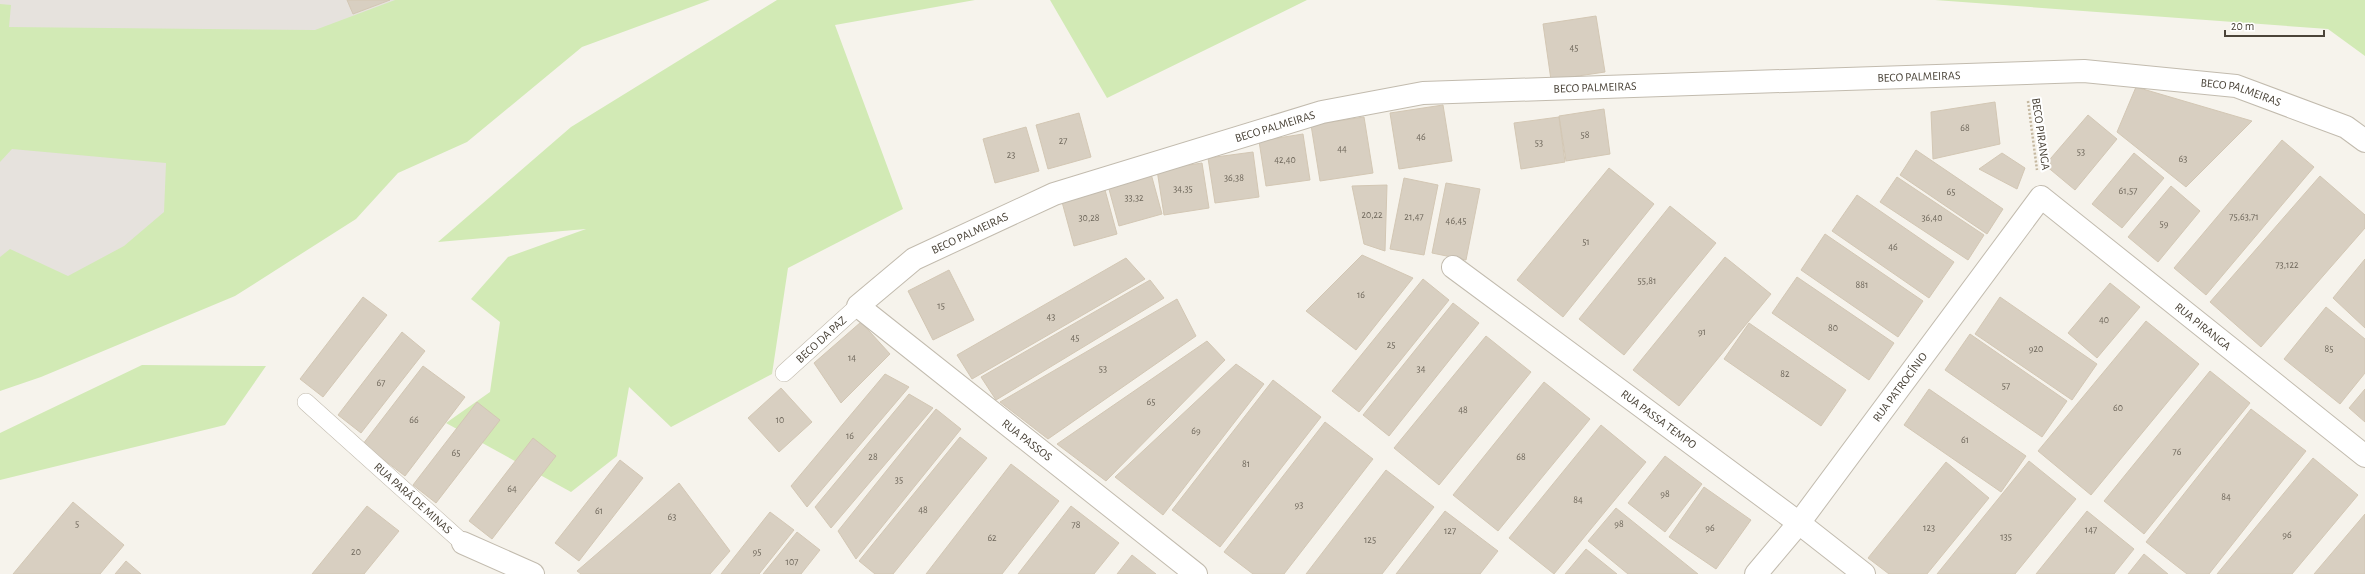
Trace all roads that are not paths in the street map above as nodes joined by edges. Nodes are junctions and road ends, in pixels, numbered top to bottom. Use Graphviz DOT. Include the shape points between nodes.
graph roads {
  1 [pos="2365,141"];
  2 [pos="2041,197"];
  3 [pos="1452,267"];
  4 [pos="858,306"];
  5 [pos="784,373"];
  6 [pos="306,402"];
  7 [pos="2365,456"];
  8 [pos="1799,523"];
  9 [pos="463,543"];
  10 [pos="533,574"];
  11 [pos="1196,574"];
  12 [pos="1756,574"];
  13 [pos="1864,574"];
  1 -- 4 [label="street, BECO PALMEIRAS" via="2346,127 2236,86 2084,71 1423,93 1322,112 1054,194 914,258"];
  2 -- 7 [label="street, RUA PIRANGA"];
  2 -- 8 [label="street, RUA PATROCÍNIO"];
  3 -- 8 [label="street, RUA PASSA TEMPO"];
  4 -- 5 [label="lane, BECO DA PAZ"];
  4 -- 11 [label="street, RUA PASSOS"];
  6 -- 9 [label="lane, RUA PARÁ DE MINAS"];
  8 -- 12 [label="street, RUA PATROCÍNIO"];
  8 -- 13 [label="street, RUA PASSA TEMPO"];
  9 -- 10 [label="street, RUA PARÁ DE MINAS"];
}
